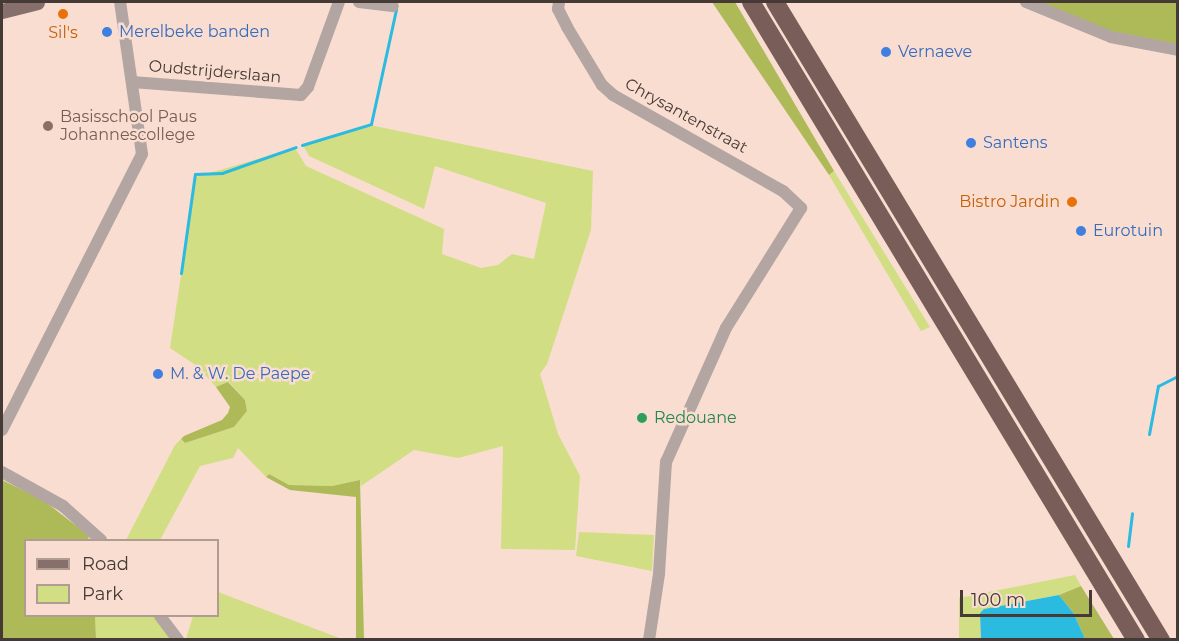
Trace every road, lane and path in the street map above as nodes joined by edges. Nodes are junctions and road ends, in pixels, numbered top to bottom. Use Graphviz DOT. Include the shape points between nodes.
graph roads {
  1 [pos="38,2"];
  2 [pos="120,2"];
  3 [pos="339,2"];
  4 [pos="359,2"];
  5 [pos="560,2"];
  6 [pos="751,2"];
  7 [pos="775,2"];
  8 [pos="1026,2"];
  9 [pos="393,6"];
  10 [pos="2,11"];
  11 [pos="1178,50"];
  12 [pos="132,82"];
  13 [pos="2,430"];
  14 [pos="2,472"];
  15 [pos="100,539"];
  16 [pos="162,617"];
  17 [pos="178,639"];
  18 [pos="649,639"];
  19 [pos="1136,639"];
  20 [pos="1161,639"];
  1 -- 10 [label="main road"];
  2 -- 12 [label="street"];
  3 -- 12 [label="street, Oudstrijderslaan" via="302,95"];
  4 -- 9 [label="street"];
  5 -- 18 [label="street, Chrysantenstraat" via="558,9 572,35 602,85 613,95 773,185 794,198 801,208 726,328 666,462 659,574"];
  6 -- 19 [label="highway"];
  7 -- 20 [label="highway"];
  8 -- 11 [label="street" via="1111,37"];
  12 -- 13 [label="street" via="142,154 139,167"];
  14 -- 15 [label="street" via="63,506"];
  16 -- 17 [label="street"];
}
